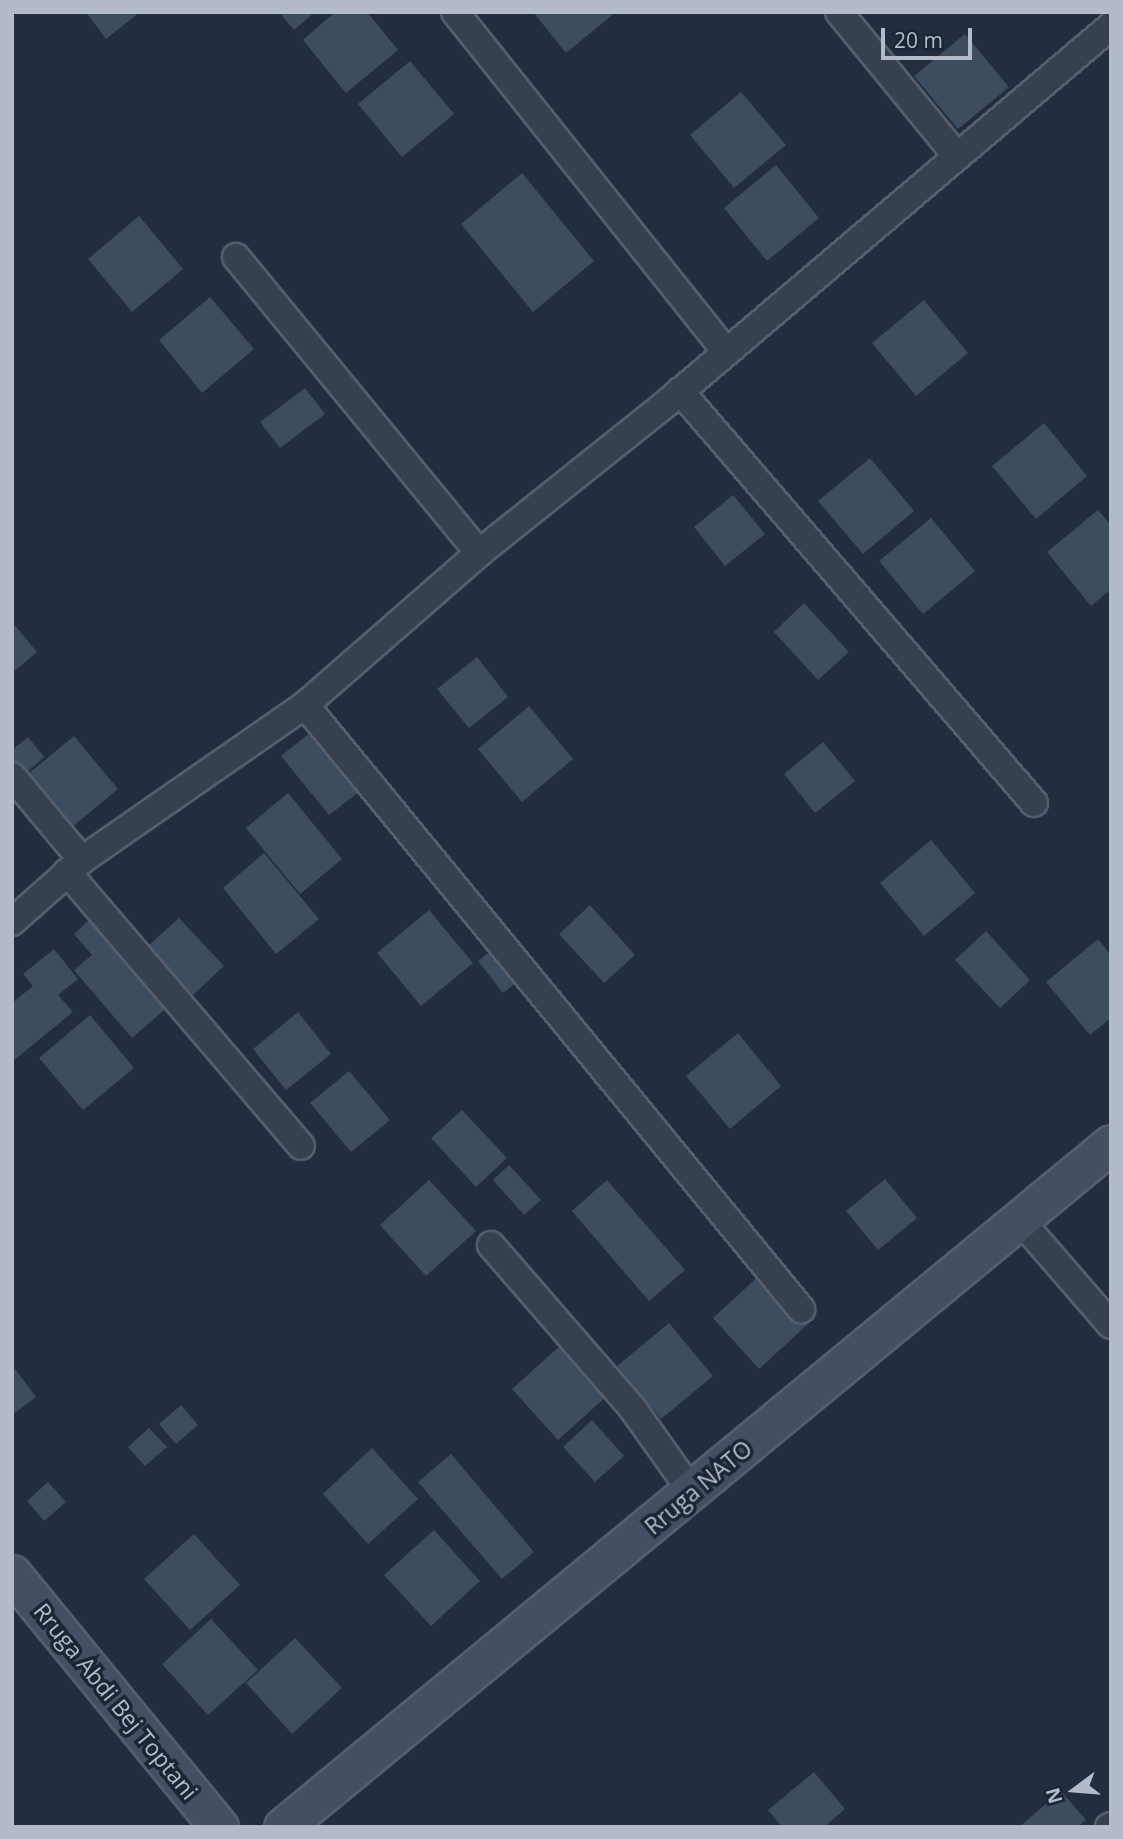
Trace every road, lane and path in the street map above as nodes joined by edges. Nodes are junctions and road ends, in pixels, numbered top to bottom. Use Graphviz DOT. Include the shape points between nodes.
graph roads {
  1 [pos="455,12"];
  2 [pos="839,12"];
  3 [pos="1111,26"];
  4 [pos="957,156"];
  5 [pos="236,257"];
  6 [pos="726,351"];
  7 [pos="680,391"];
  8 [pos="480,553"];
  9 [pos="305,705"];
  10 [pos="12,776"];
  11 [pos="1034,803"];
  12 [pos="75,866"];
  13 [pos="12,922"];
  14 [pos="1111,1144"];
  15 [pos="301,1146"];
  16 [pos="1020,1220"];
  17 [pos="491,1245"];
  18 [pos="801,1308"];
  19 [pos="1111,1325"];
  20 [pos="692,1492"];
  21 [pos="12,1574"];
  22 [pos="219,1827"];
  23 [pos="283,1827"];
  1 -- 6 [label="street"];
  2 -- 4 [label="street"];
  3 -- 4 [label="street"];
  4 -- 6 [label="street"];
  5 -- 8 [label="street"];
  6 -- 7 [label="street"];
  7 -- 8 [label="street"];
  7 -- 11 [label="street"];
  8 -- 9 [label="street"];
  9 -- 12 [label="street"];
  9 -- 18 [label="street"];
  10 -- 12 [label="street"];
  12 -- 13 [label="street"];
  12 -- 15 [label="street"];
  14 -- 16 [label="main road, Rruga NATO"];
  16 -- 19 [label="street"];
  16 -- 20 [label="main road, Rruga NATO"];
  17 -- 20 [label="street" via="633,1409"];
  20 -- 23 [label="main road, Rruga NATO"];
  21 -- 22 [label="main road, Rruga Abdi Bej Toptani"];
}
